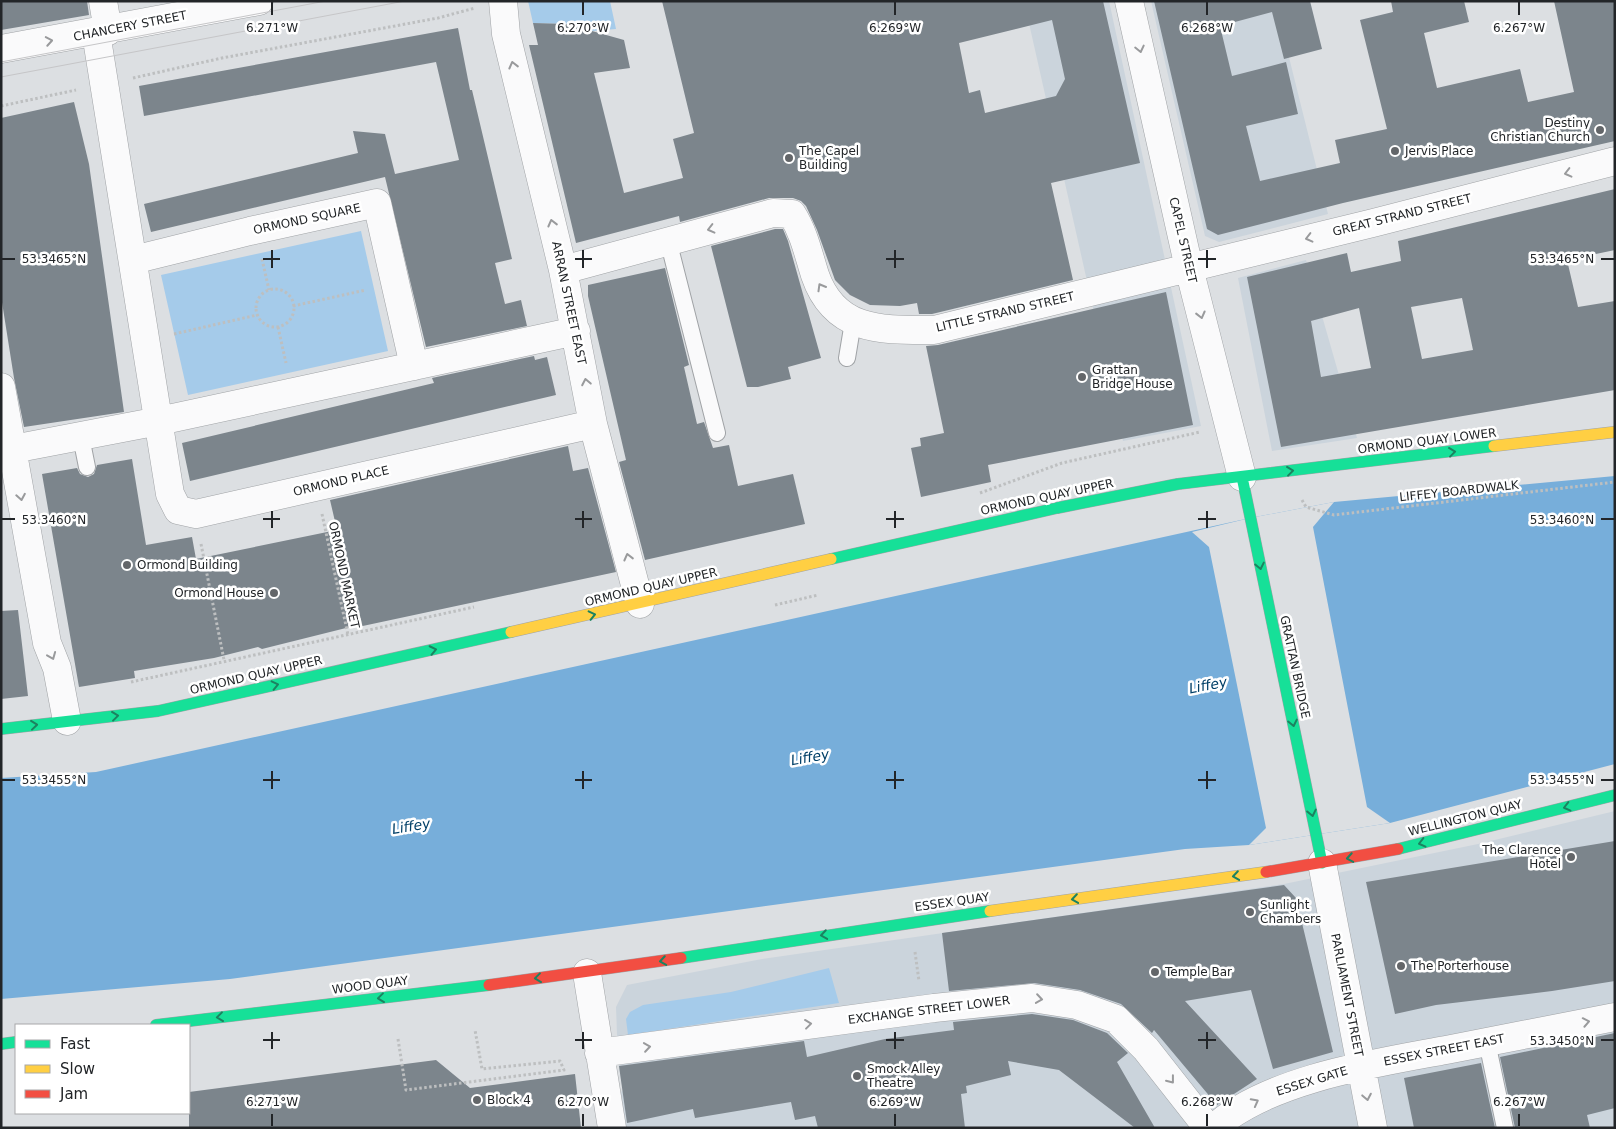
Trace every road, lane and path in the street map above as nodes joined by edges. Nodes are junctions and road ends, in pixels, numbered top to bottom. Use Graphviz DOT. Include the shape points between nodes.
graph roads {
  1 [pos="103,1"];
  2 [pos="259,1"];
  3 [pos="1129,1"];
  4 [pos="491,4"];
  5 [pos="102,32"];
  6 [pos="1,49"];
  7 [pos="105,84"];
  8 [pos="1,106"];
  9 [pos="1615,161"];
  10 [pos="668,240"];
  11 [pos="133,260"];
  12 [pos="1189,268"];
  13 [pos="563,270"];
  14 [pos="396,283"];
  15 [pos="294,306"];
  16 [pos="257,315"];
  17 [pos="853,322"];
  18 [pos="278,327"];
  19 [pos="576,331"];
  20 [pos="147,340"];
  21 [pos="847,358"];
  22 [pos="414,366"];
  23 [pos="1,387"];
  24 [pos="292,392"];
  25 [pos="159,421"];
  26 [pos="593,424"];
  27 [pos="1206,431"];
  28 [pos="1615,432"];
  29 [pos="717,433"];
  30 [pos="81,437"];
  31 [pos="7,449"];
  32 [pos="88,467"];
  33 [pos="1242,477"];
  34 [pos="1615,482"];
  35 [pos="316,487"];
  36 [pos="971,496"];
  37 [pos="1306,507"];
  38 [pos="196,514"];
  39 [pos="640,604"];
  40 [pos="476,606"];
  41 [pos="348,634"];
  42 [pos="224,660"];
  43 [pos="355,666"];
  44 [pos="130,682"];
  45 [pos="230,695"];
  46 [pos="67,722"];
  47 [pos="1,729"];
  48 [pos="1615,795"];
  49 [pos="1322,863"];
  50 [pos="911,922"];
  51 [pos="587,972"];
  52 [pos="923,1010"];
  53 [pos="1615,1016"];
  54 [pos="164,1024"];
  55 [pos="475,1030"];
  56 [pos="398,1039"];
  57 [pos="15,1042"];
  58 [pos="1486,1042"];
  59 [pos="1,1044"];
  60 [pos="599,1053"];
  61 [pos="1361,1066"];
  62 [pos="612,1128"];
  63 [pos="1208,1128"];
  64 [pos="1214,1128"];
  65 [pos="1373,1128"];
  66 [pos="1505,1128"];
  1 -- 5 [label="street"];
  2 -- 5 [label="street, CHANCERY STREET"];
  3 -- 12 [label="street, CAPEL STREET, one-way"];
  4 -- 7 [label="path" via="438,18 222,58"];
  13 -- 4 [label="street, ARRAN STREET EAST, one-way" via="506,34"];
  6 -- 5 [label="street, CHANCERY STREET, one-way"];
  5 -- 7 [label="street"];
  7 -- 8 [label="path"];
  7 -- 11 [label="street"];
  9 -- 12 [label="street, GREAT STRAND STREET, one-way"];
  10 -- 13 [label="street, LITTLE STRAND STREET"];
  17 -- 10 [label="street, LITTLE STRAND STREET, one-way" via="832,305 816,277 802,230 792,214 773,212"];
  10 -- 29 [label="lane"];
  11 -- 14 [label="street, ORMOND SQUARE" via="377,203"];
  11 -- 20 [label="street"];
  12 -- 17 [label="street, LITTLE STRAND STREET" via="934,330 882,330"];
  12 -- 33 [label="street, CAPEL STREET, one-way"];
  13 -- 19 [label="street, ARRAN STREET EAST"];
  14 -- 15 [label="path"];
  14 -- 22 [label="street, ORMOND SQUARE"];
  15 -- 16 [label="path" via="285,292 270,290 264,292 256,303"];
  15 -- 18 [label="path" via="288,322"];
  16 -- 18 [label="path" via="267,326"];
  16 -- 20 [label="path"];
  17 -- 21 [label="lane"];
  18 -- 24 [label="path"];
  19 -- 22 [label="street"];
  26 -- 19 [label="street, ARRAN STREET EAST, one-way"];
  20 -- 25 [label="street"];
  22 -- 24 [label="street"];
  23 -- 31 [label="street"];
  24 -- 25 [label="street"];
  25 -- 30 [label="street"];
  25 -- 38 [label="street" via="170,494 178,510"];
  26 -- 35 [label="street, ORMOND PLACE"];
  39 -- 26 [label="street, ARRAN STREET EAST, one-way"];
  27 -- 36 [label="path" via="1062,463"];
  33 -- 28 [label="main road, ORMOND QUAY LOWER, one-way"];
  30 -- 31 [label="street"];
  30 -- 32 [label="lane"];
  31 -- 46 [label="street, one-way" via="47,643 57,668"];
  33 -- 39 [label="main road, ORMOND QUAY UPPER" via="1178,484 1057,508"];
  33 -- 49 [label="main road, GRATTAN BRIDGE, one-way"];
  34 -- 37 [label="path, LIFFEY BOARDWALK" via="1334,515"];
  35 -- 38 [label="street, ORMOND PLACE"];
  35 -- 41 [label="path, ORMOND MARKET"];
  38 -- 42 [label="path"];
  43 -- 39 [label="main road, ORMOND QUAY UPPER, one-way"];
  40 -- 41 [label="path"];
  41 -- 42 [label="path"];
  41 -- 43 [label="path, ORMOND MARKET"];
  42 -- 44 [label="path"];
  42 -- 45 [label="path"];
  45 -- 43 [label="main road, ORMOND QUAY UPPER, one-way"];
  46 -- 45 [label="main road, ORMOND QUAY UPPER, one-way" via="158,710"];
  47 -- 46 [label="main road, ORMOND QUAY UPPER, one-way"];
  48 -- 49 [label="main road, WELLINGTON QUAY, one-way" via="1384,852"];
  49 -- 50 [label="main road, ESSEX QUAY, one-way"];
  49 -- 61 [label="street, PARLIAMENT STREET"];
  50 -- 51 [label="main road, ESSEX QUAY, one-way"];
  50 -- 52 [label="path"];
  51 -- 54 [label="main road, WOOD QUAY, one-way"];
  51 -- 60 [label="street"];
  60 -- 52 [label="street, EXCHANGE STREET LOWER, one-way"];
  52 -- 63 [label="street, EXCHANGE STREET LOWER, one-way" via="1032,998 1077,1005 1116,1019 1146,1049"];
  58 -- 53 [label="street, ESSEX STREET EAST, one-way"];
  55 -- 56 [label="path" via="482,1069 560,1061 564,1070 406,1090"];
  57 -- 59 [label="main road"];
  58 -- 61 [label="street, ESSEX STREET EAST"];
  58 -- 66 [label="lane"];
  60 -- 62 [label="street"];
  64 -- 61 [label="street, ESSEX GATE, one-way" via="1278,1090"];
  61 -- 65 [label="street, PARLIAMENT STREET, one-way"];
}
